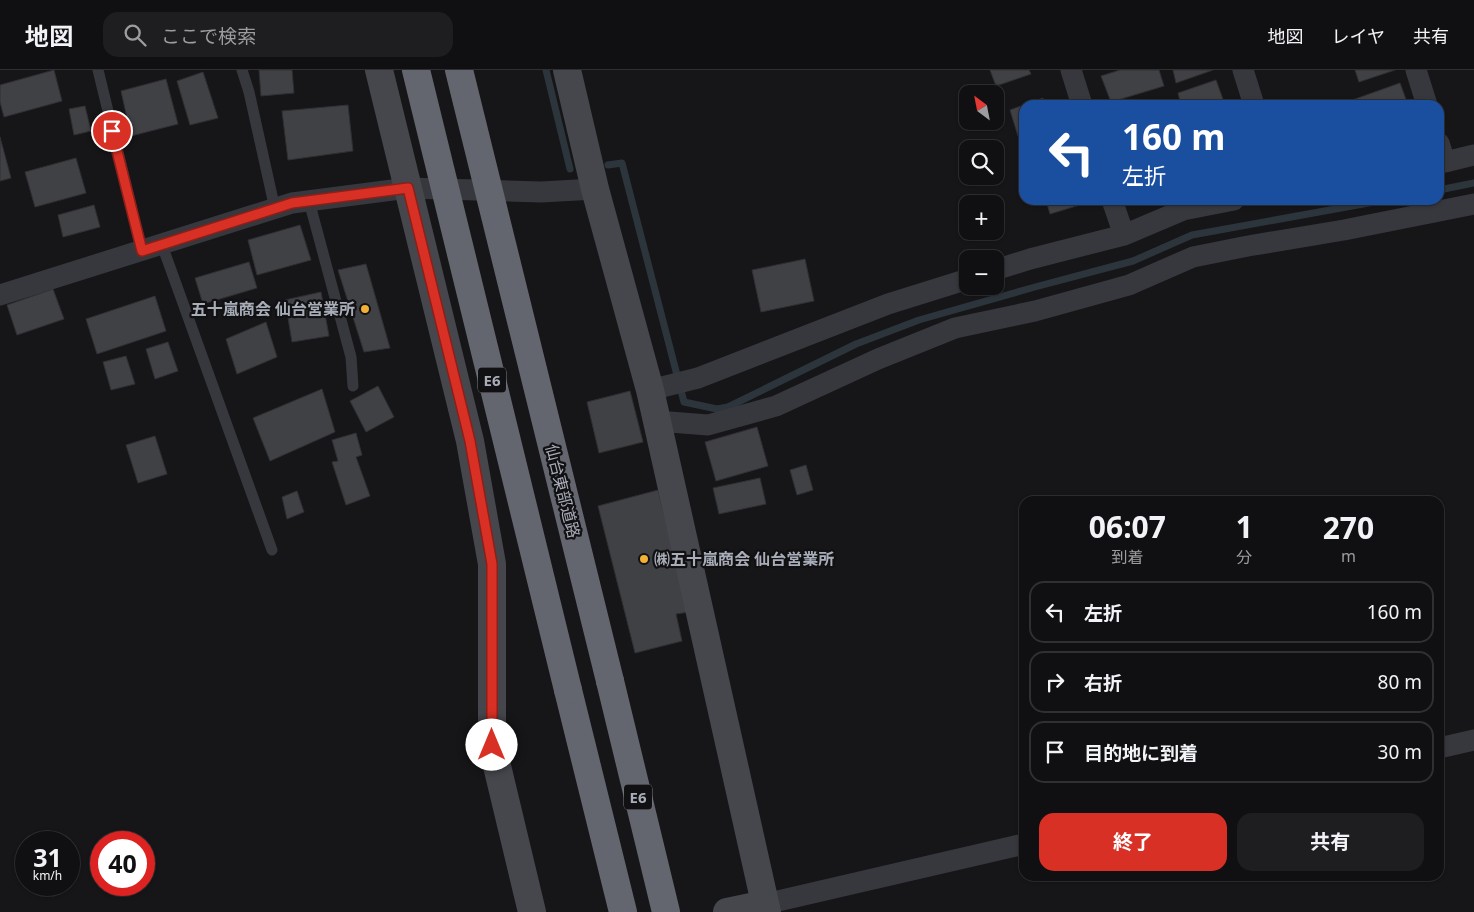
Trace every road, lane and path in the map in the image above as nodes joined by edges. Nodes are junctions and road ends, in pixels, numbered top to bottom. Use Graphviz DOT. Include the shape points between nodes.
graph roads {
  1 [pos="98,70"];
  2 [pos="242,70"];
  3 [pos="379,70"];
  4 [pos="416,70"];
  5 [pos="459,70"];
  6 [pos="567,70"];
  7 [pos="1071,70"];
  8 [pos="1244,70"];
  9 [pos="1416,70"];
  10 [pos="1080,100"];
  11 [pos="1253,100"];
  12 [pos="1425,100"];
  13 [pos="1444,156"];
  14 [pos="1474,156"];
  15 [pos="408,188"];
  16 [pos="595,189"];
  17 [pos="309,201"];
  18 [pos="1474,204"];
  19 [pos="1114,205"];
  20 [pos="1208,205"];
  21 [pos="275,208"];
  22 [pos="1124,235"];
  23 [pos="162,245"];
  24 [pos="142,251"];
  25 [pos="1004,267"];
  26 [pos="959,282"];
  27 [pos="0,295"];
  28 [pos="354,386"];
  29 [pos="654,388"];
  30 [pos="657,421"];
  31 [pos="272,550"];
  32 [pos="1474,740"];
  33 [pos="1444,747"];
  34 [pos="1019,845"];
  35 [pos="766,908"];
  36 [pos="532,912"];
  37 [pos="623,912"];
  38 [pos="666,912"];
  39 [pos="727,912"];
  1 -- 24 [label="lane"];
  2 -- 21 [label="lane"];
  3 -- 15 [label="street"];
  4 -- 37 [label="highway, E6, bridge"];
  5 -- 38 [label="highway, 仙台東部道路 / E6, bridge"];
  6 -- 16 [label="street"];
  7 -- 10 [label="street"];
  8 -- 11 [label="street"];
  9 -- 12 [label="street"];
  13 -- 14 [label="street"];
  15 -- 16 [label="street" via="541,192"];
  15 -- 17 [label="street"];
  15 -- 36 [label="street" via="470,441 492,564 492,745"];
  16 -- 29 [label="street"];
  17 -- 21 [label="street"];
  17 -- 28 [label="lane" via="350,357"];
  18 -- 30 [label="street" via="1193,257 1129,285 1035,311 955,328 776,406 708,425"];
  19 -- 22 [label="street"];
  20 -- 22 [label="street" via="1183,210"];
  21 -- 23 [label="street"];
  22 -- 25 [label="street"];
  23 -- 24 [label="street"];
  23 -- 31 [label="lane"];
  24 -- 27 [label="street"];
  26 -- 29 [label="street" via="888,304 698,378"];
  29 -- 30 [label="street"];
  30 -- 35 [label="street"];
  32 -- 33 [label="street"];
  34 -- 35 [label="street"];
  35 -- 39 [label="street"];
}
